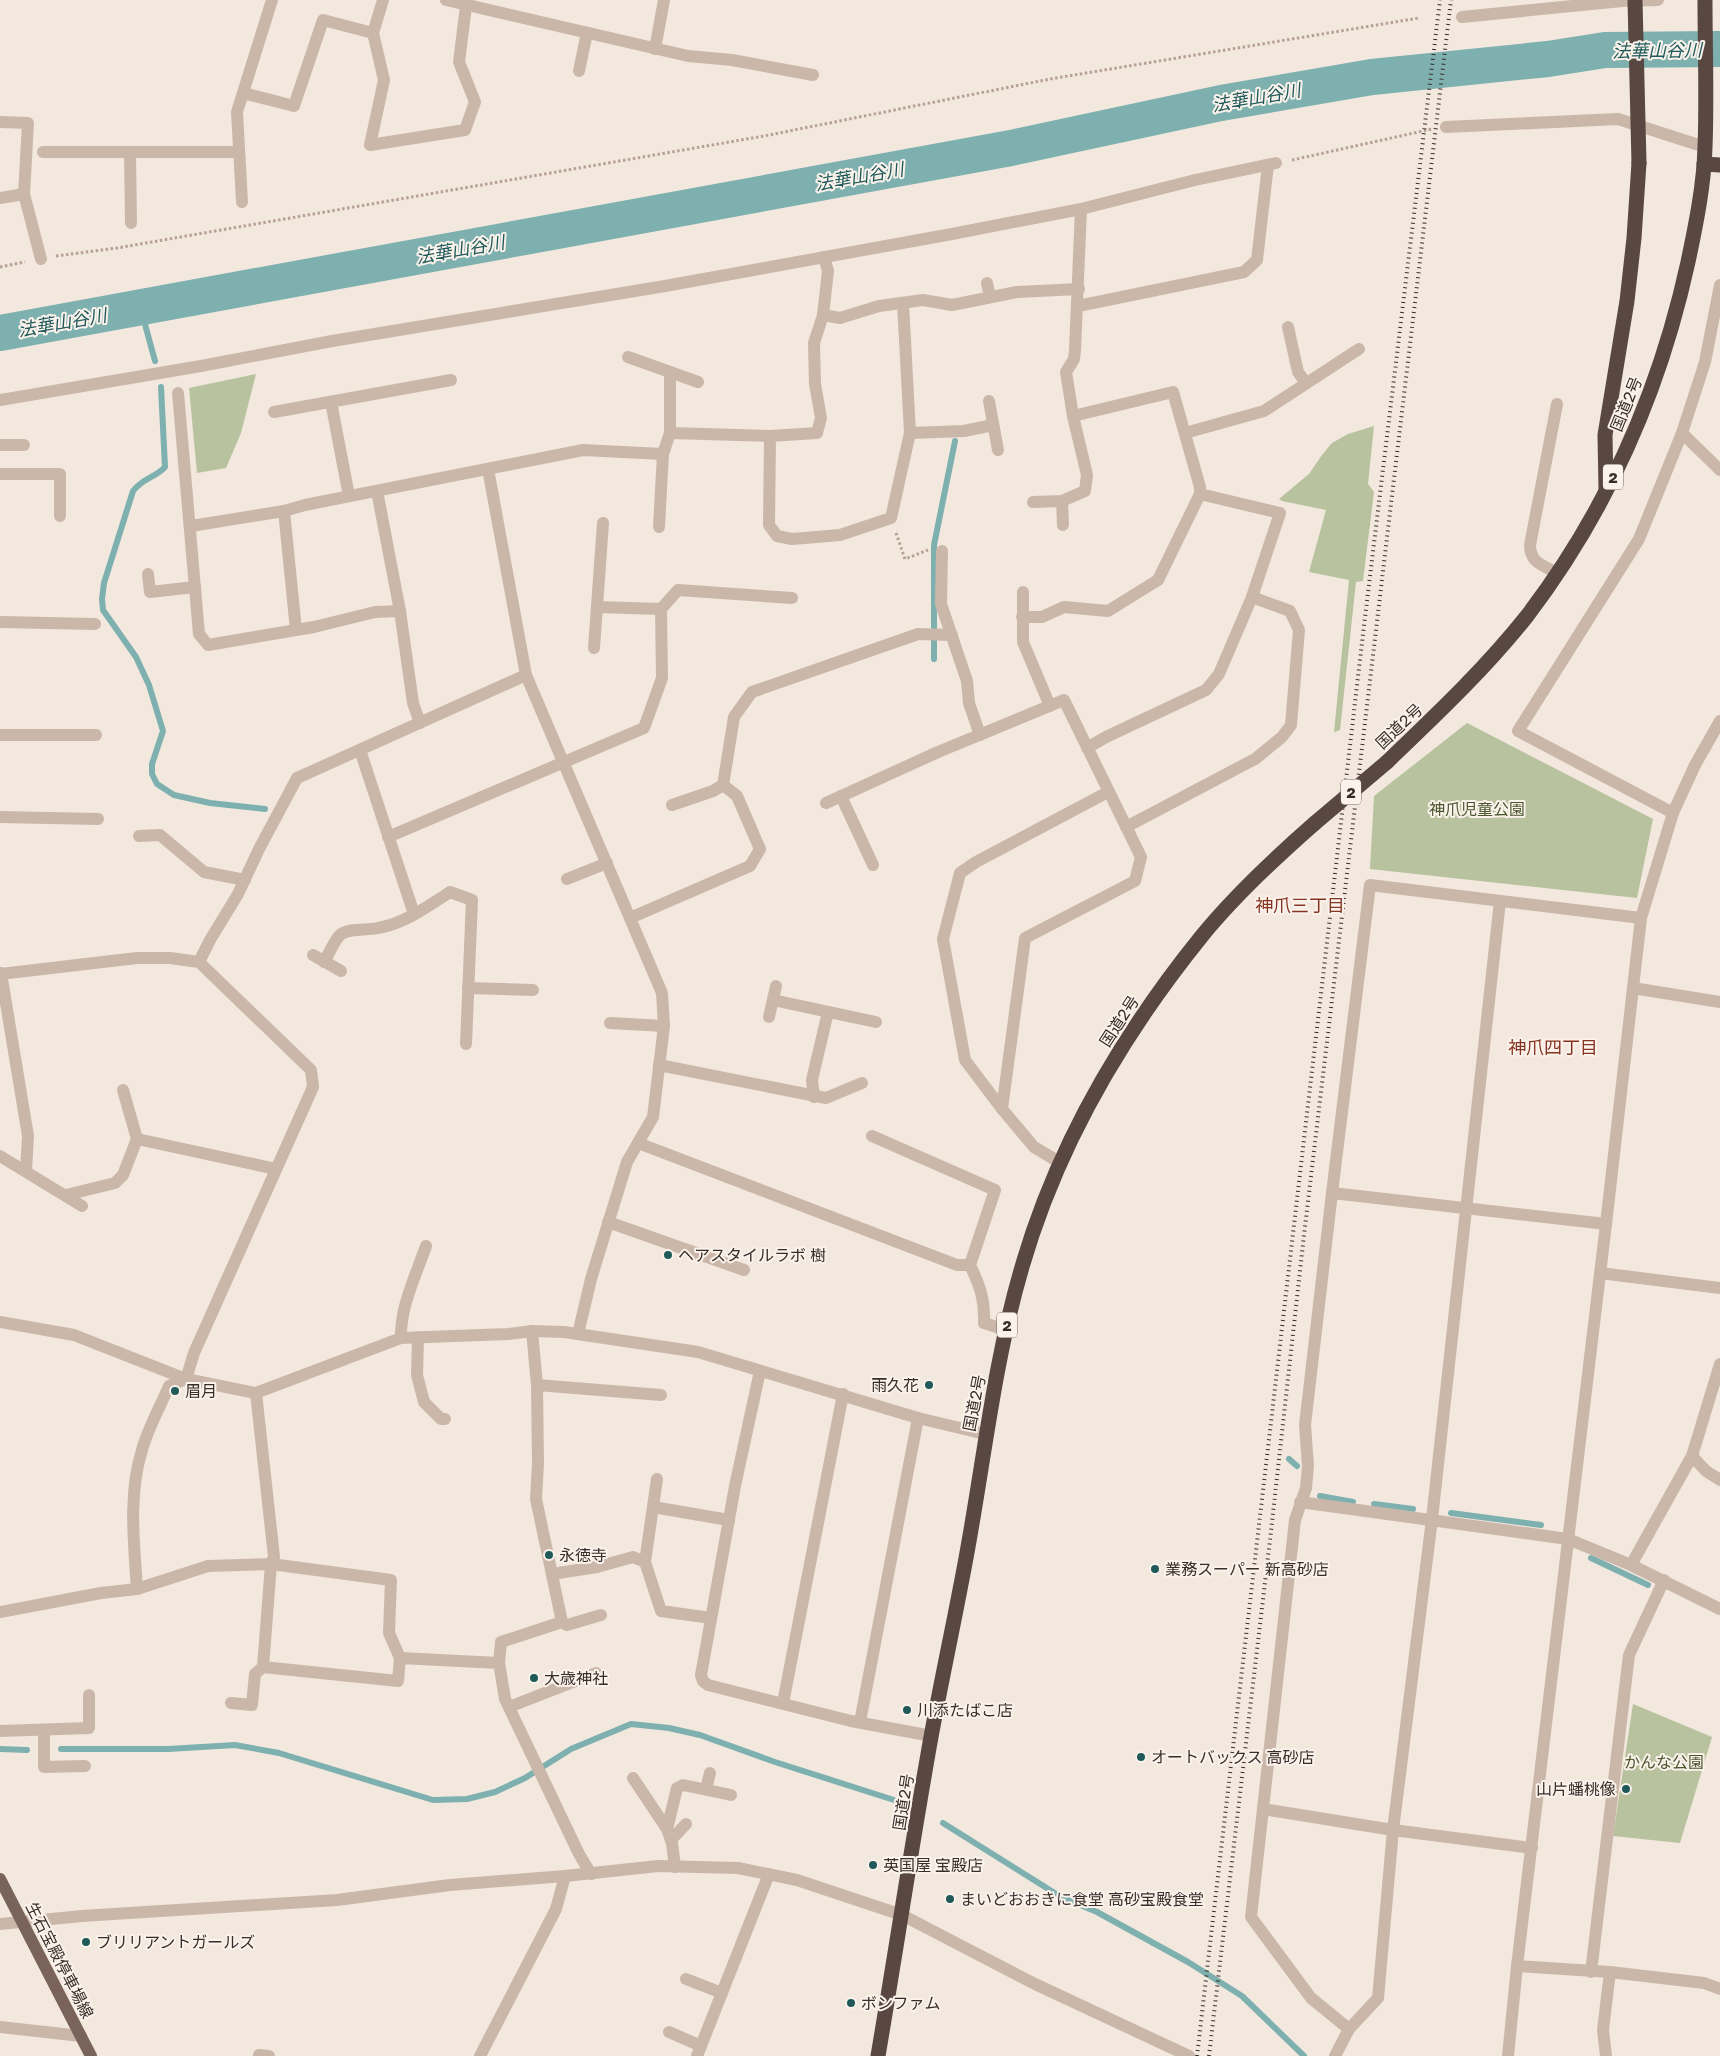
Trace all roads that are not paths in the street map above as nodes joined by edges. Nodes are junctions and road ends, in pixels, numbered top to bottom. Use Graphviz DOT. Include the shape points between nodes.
graph roads {
  1 [pos="272,0"];
  2 [pos="384,0"];
  3 [pos="446,0"];
  4 [pos="664,0"];
  5 [pos="1635,0"];
  6 [pos="1658,0"];
  7 [pos="1705,0"];
  8 [pos="466,6"];
  9 [pos="1462,17"];
  10 [pos="373,33"];
  11 [pos="587,34"];
  12 [pos="655,49"];
  13 [pos="579,70"];
  14 [pos="813,75"];
  15 [pos="243,93"];
  16 [pos="0,122"];
  17 [pos="1446,127"];
  18 [pos="1705,147"];
  19 [pos="43,152"];
  20 [pos="130,152"];
  21 [pos="238,152"];
  22 [pos="1704,164"];
  23 [pos="1720,165"];
  24 [pos="24,194"];
  25 [pos="0,198"];
  26 [pos="242,202"];
  27 [pos="1081,208"];
  28 [pos="132,223"];
  29 [pos="824,256"];
  30 [pos="40,258"];
  31 [pos="987,283"];
  32 [pos="1720,284"];
  33 [pos="1078,290"];
  34 [pos="990,297"];
  35 [pos="904,303"];
  36 [pos="1078,306"];
  37 [pos="823,315"];
  38 [pos="1288,327"];
  39 [pos="1359,349"];
  40 [pos="628,357"];
  41 [pos="670,372"];
  42 [pos="451,380"];
  43 [pos="698,382"];
  44 [pos="1306,383"];
  45 [pos="178,393"];
  46 [pos="0,400"];
  47 [pos="989,401"];
  48 [pos="332,402"];
  49 [pos="1557,404"];
  50 [pos="274,412"];
  51 [pos="1073,416"];
  52 [pos="994,425"];
  53 [pos="910,432"];
  54 [pos="670,433"];
  55 [pos="1185,433"];
  56 [pos="1682,433"];
  57 [pos="770,436"];
  58 [pos="0,445"];
  59 [pos="24,445"];
  60 [pos="998,450"];
  61 [pos="663,454"];
  62 [pos="488,469"];
  63 [pos="1720,470"];
  64 [pos="0,474"];
  65 [pos="376,491"];
  66 [pos="1606,492"];
  67 [pos="1200,494"];
  68 [pos="349,496"];
  69 [pos="1062,501"];
  70 [pos="1033,502"];
  71 [pos="284,511"];
  72 [pos="60,516"];
  73 [pos="603,524"];
  74 [pos="1063,525"];
  75 [pos="190,526"];
  76 [pos="659,527"];
  77 [pos="942,552"];
  78 [pos="1557,573"];
  79 [pos="148,574"];
  80 [pos="195,587"];
  81 [pos="1023,592"];
  82 [pos="1252,597"];
  83 [pos="792,598"];
  84 [pos="597,607"];
  85 [pos="661,609"];
  86 [pos="400,611"];
  87 [pos="1022,617"];
  88 [pos="0,622"];
  89 [pos="95,624"];
  90 [pos="296,630"];
  91 [pos="952,635"];
  92 [pos="594,648"];
  93 [pos="526,675"];
  94 [pos="1050,706"];
  95 [pos="1720,722"];
  96 [pos="420,723"];
  97 [pos="0,735"];
  98 [pos="96,735"];
  99 [pos="980,735"];
  100 [pos="1087,748"];
  101 [pos="360,750"];
  102 [pos="563,762"];
  103 [pos="723,785"];
  104 [pos="1108,792"];
  105 [pos="841,796"];
  106 [pos="826,803"];
  107 [pos="672,805"];
  108 [pos="1673,813"];
  109 [pos="0,818"];
  110 [pos="98,819"];
  111 [pos="1126,827"];
  112 [pos="139,836"];
  113 [pos="388,836"];
  114 [pos="607,864"];
  115 [pos="873,865"];
  116 [pos="567,879"];
  117 [pos="245,880"];
  118 [pos="1500,901"];
  119 [pos="414,914"];
  120 [pos="630,918"];
  121 [pos="1641,918"];
  122 [pos="312,955"];
  123 [pos="199,962"];
  124 [pos="324,962"];
  125 [pos="341,971"];
  126 [pos="0,974"];
  127 [pos="776,986"];
  128 [pos="468,988"];
  129 [pos="1632,988"];
  130 [pos="534,990"];
  131 [pos="773,1000"];
  132 [pos="1720,1002"];
  133 [pos="828,1012"];
  134 [pos="769,1017"];
  135 [pos="876,1022"];
  136 [pos="610,1023"];
  137 [pos="664,1026"];
  138 [pos="466,1044"];
  139 [pos="659,1065"];
  140 [pos="862,1083"];
  141 [pos="124,1090"];
  142 [pos="814,1097"];
  143 [pos="1002,1109"];
  144 [pos="872,1136"];
  145 [pos="136,1139"];
  146 [pos="638,1143"];
  147 [pos="0,1156"];
  148 [pos="1059,1162"];
  149 [pos="276,1169"];
  150 [pos="26,1171"];
  151 [pos="1332,1193"];
  152 [pos="66,1195"];
  153 [pos="82,1206"];
  154 [pos="1467,1209"];
  155 [pos="608,1222"];
  156 [pos="1606,1224"];
  157 [pos="426,1246"];
  158 [pos="970,1265"];
  159 [pos="744,1270"];
  160 [pos="1600,1273"];
  161 [pos="1720,1288"];
  162 [pos="0,1322"];
  163 [pos="1006,1330"];
  164 [pos="532,1331"];
  165 [pos="401,1332"];
  166 [pos="578,1334"];
  167 [pos="418,1337"];
  168 [pos="1720,1364"];
  169 [pos="760,1371"];
  170 [pos="186,1378"];
  171 [pos="537,1385"];
  172 [pos="256,1393"];
  173 [pos="843,1394"];
  174 [pos="1716,1394"];
  175 [pos="662,1395"];
  176 [pos="918,1418"];
  177 [pos="445,1419"];
  178 [pos="985,1434"];
  179 [pos="1692,1456"];
  180 [pos="657,1479"];
  181 [pos="1720,1480"];
  182 [pos="1300,1502"];
  183 [pos="653,1507"];
  184 [pos="1432,1519"];
  185 [pos="729,1520"];
  186 [pos="1568,1540"];
  187 [pos="645,1562"];
  188 [pos="271,1564"];
  189 [pos="1632,1565"];
  190 [pos="552,1574"];
  191 [pos="1664,1580"];
  192 [pos="137,1589"];
  193 [pos="1720,1609"];
  194 [pos="0,1611"];
  195 [pos="601,1614"];
  196 [pos="711,1618"];
  197 [pos="562,1622"];
  198 [pos="400,1658"];
  199 [pos="499,1663"];
  200 [pos="264,1667"];
  201 [pos="596,1673"];
  202 [pos="89,1695"];
  203 [pos="231,1703"];
  204 [pos="784,1703"];
  205 [pos="509,1706"];
  206 [pos="860,1722"];
  207 [pos="44,1730"];
  208 [pos="0,1731"];
  209 [pos="932,1736"];
  210 [pos="85,1766"];
  211 [pos="710,1773"];
  212 [pos="633,1778"];
  213 [pos="706,1790"];
  214 [pos="731,1795"];
  215 [pos="1263,1809"];
  216 [pos="686,1824"];
  217 [pos="1393,1830"];
  218 [pos="669,1834"];
  219 [pos="1532,1848"];
  220 [pos="675,1867"];
  221 [pos="591,1874"];
  222 [pos="769,1874"];
  223 [pos="565,1876"];
  224 [pos="0,1879"];
  225 [pos="902,1915"];
  226 [pos="22,1921"];
  227 [pos="0,1924"];
  228 [pos="1517,1966"];
  229 [pos="1591,1972"];
  230 [pos="1610,1972"];
  231 [pos="686,1979"];
  232 [pos="1720,1989"];
  233 [pos="722,1993"];
  234 [pos="0,2027"];
  235 [pos="1349,2029"];
  236 [pos="669,2032"];
  237 [pos="82,2036"];
  238 [pos="699,2051"];
  239 [pos="92,2056"];
  240 [pos="480,2056"];
  241 [pos="878,2056"];
  242 [pos="1189,2056"];
  243 [pos="1335,2056"];
  244 [pos="1508,2056"];
  245 [pos="1606,2056"];
  1 -- 15 [label="street"];
  2 -- 10 [label="street"];
  3 -- 8 [label="street"];
  4 -- 12 [label="street"];
  5 -- 66 [label="highway, bridge" via="1639,162 1634,238 1605,435"];
  6 -- 9 [label="street"];
  7 -- 18 [label="highway, 国道2号 / 2"];
  8 -- 10 [label="street" via="459,62 476,102 465,130 370,145 384,80"];
  8 -- 11 [label="street"];
  10 -- 15 [label="street" via="323,20 294,106"];
  11 -- 12 [label="street"];
  11 -- 13 [label="street"];
  12 -- 14 [label="street"];
  15 -- 21 [label="street" via="237,112"];
  16 -- 24 [label="street" via="28,123"];
  17 -- 18 [label="street" via="1618,119"];
  18 -- 22 [label="highway, 国道2号 / 2"];
  19 -- 20 [label="street"];
  20 -- 21 [label="street"];
  20 -- 28 [label="street"];
  21 -- 26 [label="street"];
  22 -- 23 [label="highway"];
  22 -- 66 [label="highway, 国道2号 / 2" via="1696,225 1666,350 1637,427"];
  24 -- 25 [label="street"];
  24 -- 30 [label="street"];
  27 -- 29 [label="street"];
  27 -- 33 [label="street"];
  27 -- 36 [label="street" via="1272,164 1257,260 1244,272"];
  29 -- 37 [label="street" via="828,271"];
  29 -- 46 [label="street"];
  31 -- 34 [label="street"];
  32 -- 56 [label="street" via="1704,362"];
  33 -- 34 [label="street" via="1033,290"];
  33 -- 36 [label="street"];
  34 -- 35 [label="street" via="952,305 923,300"];
  35 -- 37 [label="street" via="879,306 840,318"];
  35 -- 53 [label="street"];
  36 -- 51 [label="street" via="1074,359 1066,372"];
  37 -- 57 [label="street" via="814,344 815,384 821,418 817,433"];
  38 -- 44 [label="street" via="1298,372"];
  39 -- 44 [label="street"];
  40 -- 41 [label="street"];
  41 -- 43 [label="street"];
  41 -- 54 [label="street"];
  42 -- 48 [label="street"];
  44 -- 55 [label="street" via="1264,411"];
  45 -- 75 [label="street"];
  47 -- 52 [label="street"];
  48 -- 50 [label="street"];
  48 -- 68 [label="street"];
  49 -- 78 [label="street" via="1530,554 1534,560"];
  51 -- 55 [label="street" via="1173,392"];
  51 -- 69 [label="street" via="1087,476 1085,491"];
  52 -- 53 [label="street" via="964,432"];
  52 -- 60 [label="street"];
  53 -- 57 [label="street" via="891,518 840,535 792,539 778,536 769,525"];
  54 -- 57 [label="street"];
  54 -- 61 [label="street"];
  55 -- 67 [label="street"];
  56 -- 63 [label="street"];
  56 -- 108 [label="street" via="1639,539 1518,730"];
  58 -- 59 [label="street"];
  61 -- 62 [label="street" via="583,450"];
  61 -- 76 [label="street"];
  62 -- 65 [label="street"];
  62 -- 93 [label="street"];
  64 -- 72 [label="street" via="60,474"];
  65 -- 68 [label="street"];
  65 -- 86 [label="street"];
  66 -- 78 [label="highway, 国道2号 / 2"];
  67 -- 82 [label="street" via="1280,513"];
  67 -- 87 [label="street" via="1158,580 1108,611 1064,607 1042,617"];
  68 -- 71 [label="street"];
  69 -- 70 [label="street"];
  69 -- 74 [label="street"];
  71 -- 75 [label="street"];
  71 -- 90 [label="street"];
  73 -- 84 [label="street"];
  75 -- 80 [label="street"];
  77 -- 91 [label="street" via="941,604"];
  78 -- 148 [label="highway, 国道2号 / 2, bridge" via="1527,616 1455,697 1387,762 1267,865 1202,935 1124,1044"];
  79 -- 80 [label="street" via="150,592"];
  80 -- 90 [label="street" via="199,634 208,645"];
  81 -- 87 [label="street"];
  82 -- 100 [label="street" via="1219,674 1206,690"];
  82 -- 111 [label="street" via="1290,612 1300,630 1291,725 1282,737 1255,759"];
  83 -- 85 [label="street" via="678,590"];
  84 -- 85 [label="street"];
  84 -- 92 [label="street"];
  85 -- 102 [label="street" via="662,678 644,728"];
  86 -- 90 [label="street" via="375,612"];
  86 -- 96 [label="street" via="413,703"];
  87 -- 94 [label="street" via="1023,642"];
  88 -- 89 [label="street"];
  91 -- 99 [label="street"];
  91 -- 103 [label="street" via="918,634 752,692 734,717"];
  93 -- 96 [label="street"];
  93 -- 102 [label="street"];
  94 -- 99 [label="street"];
  94 -- 100 [label="street" via="1064,700"];
  95 -- 108 [label="street"];
  96 -- 101 [label="street"];
  97 -- 98 [label="street"];
  99 -- 105 [label="street"];
  100 -- 104 [label="street"];
  101 -- 113 [label="street"];
  101 -- 117 [label="street" via="296,778"];
  102 -- 113 [label="street"];
  102 -- 114 [label="street"];
  103 -- 107 [label="street"];
  103 -- 120 [label="street" via="737,796 760,849 750,866"];
  104 -- 111 [label="street"];
  104 -- 143 [label="street" via="960,873 944,938 945,948 965,1060"];
  105 -- 106 [label="street"];
  105 -- 115 [label="street"];
  108 -- 121 [label="street"];
  109 -- 110 [label="street"];
  111 -- 143 [label="street" via="1141,857 1135,881 1025,938"];
  112 -- 117 [label="street" via="160,835 204,872"];
  113 -- 119 [label="street"];
  114 -- 116 [label="street"];
  114 -- 120 [label="street"];
  117 -- 123 [label="street"];
  118 -- 121 [label="street"];
  118 -- 151 [label="street" via="1370,885"];
  118 -- 154 [label="street"];
  119 -- 124 [label="street" via="391,925 353,930 340,936"];
  119 -- 128 [label="street" via="450,892 472,900"];
  120 -- 137 [label="street" via="662,992"];
  121 -- 129 [label="street"];
  122 -- 124 [label="street"];
  123 -- 126 [label="street" via="137,958"];
  123 -- 149 [label="street" via="311,1070 313,1086"];
  124 -- 125 [label="street"];
  126 -- 150 [label="street" via="28,1136"];
  127 -- 131 [label="street"];
  128 -- 130 [label="street"];
  128 -- 138 [label="street"];
  129 -- 132 [label="street"];
  129 -- 156 [label="street"];
  131 -- 133 [label="street"];
  131 -- 134 [label="street"];
  133 -- 135 [label="street"];
  133 -- 142 [label="street" via="812,1080"];
  136 -- 137 [label="street"];
  137 -- 139 [label="street"];
  139 -- 142 [label="street"];
  139 -- 146 [label="street" via="653,1116"];
  140 -- 142 [label="street" via="826,1098"];
  141 -- 145 [label="street"];
  143 -- 148 [label="street" via="1034,1147"];
  144 -- 158 [label="street" via="994,1190"];
  145 -- 149 [label="street"];
  145 -- 152 [label="street" via="123,1175 115,1183"];
  146 -- 155 [label="street" via="627,1162"];
  146 -- 158 [label="street" via="957,1265"];
  147 -- 150 [label="street"];
  148 -- 163 [label="highway, 国道2号 / 2" via="1034,1227"];
  149 -- 170 [label="street" via="194,1353"];
  150 -- 152 [label="street"];
  151 -- 154 [label="street"];
  151 -- 182 [label="street" via="1305,1425 1306,1488"];
  152 -- 153 [label="street"];
  154 -- 156 [label="street"];
  154 -- 184 [label="street"];
  155 -- 159 [label="street"];
  155 -- 166 [label="street"];
  156 -- 160 [label="street"];
  157 -- 165 [label="street" via="405,1308"];
  158 -- 163 [label="street" via="985,1307 984,1323"];
  160 -- 161 [label="street"];
  160 -- 186 [label="street"];
  162 -- 170 [label="street" via="74,1334"];
  163 -- 178 [label="highway, 国道2号 / 2"];
  164 -- 166 [label="street"];
  164 -- 167 [label="street"];
  164 -- 171 [label="street"];
  165 -- 167 [label="street"];
  165 -- 172 [label="street"];
  166 -- 169 [label="street" via="698,1352"];
  167 -- 177 [label="street" via="417,1375 424,1402"];
  168 -- 174 [label="street"];
  169 -- 173 [label="street"];
  169 -- 185 [label="street"];
  170 -- 172 [label="street"];
  170 -- 192 [label="street" via="169,1386 142,1450 134,1489"];
  171 -- 175 [label="street"];
  171 -- 190 [label="street" via="536,1499"];
  172 -- 188 [label="street" via="274,1557"];
  173 -- 176 [label="street"];
  173 -- 204 [label="street"];
  174 -- 179 [label="street"];
  176 -- 178 [label="street"];
  176 -- 206 [label="street"];
  178 -- 209 [label="highway, 国道2号 / 2" via="967,1555"];
  179 -- 181 [label="street"];
  179 -- 189 [label="street"];
  180 -- 183 [label="street"];
  182 -- 184 [label="street"];
  182 -- 215 [label="street" via="1295,1520"];
  183 -- 185 [label="street"];
  183 -- 187 [label="street"];
  184 -- 186 [label="street"];
  184 -- 217 [label="street"];
  185 -- 196 [label="street"];
  186 -- 189 [label="street"];
  186 -- 219 [label="street"];
  187 -- 190 [label="street" via="633,1557"];
  187 -- 196 [label="street" via="662,1611"];
  188 -- 192 [label="street" via="208,1566"];
  188 -- 198 [label="street" via="391,1580 390,1632"];
  188 -- 200 [label="street"];
  189 -- 191 [label="street"];
  190 -- 197 [label="street"];
  191 -- 193 [label="street"];
  191 -- 229 [label="street" via="1629,1655"];
  192 -- 194 [label="street" via="101,1592"];
  195 -- 197 [label="street" via="568,1625"];
  196 -- 204 [label="street" via="701,1675 703,1681 708,1685"];
  197 -- 199 [label="street" via="501,1642"];
  198 -- 199 [label="street"];
  198 -- 200 [label="street" via="398,1681"];
  199 -- 205 [label="street"];
  200 -- 203 [label="street" via="255,1674 252,1705"];
  201 -- 205 [label="street"];
  202 -- 207 [label="street" via="89,1728"];
  204 -- 206 [label="street"];
  205 -- 221 [label="street"];
  206 -- 209 [label="street"];
  207 -- 208 [label="street"];
  207 -- 210 [label="street" via="44,1767"];
  209 -- 225 [label="highway, 国道2号 / 2"];
  211 -- 213 [label="street"];
  212 -- 218 [label="street"];
  213 -- 214 [label="street"];
  213 -- 218 [label="street" via="683,1785 677,1788"];
  215 -- 217 [label="street"];
  215 -- 235 [label="street" via="1252,1917 1312,1998"];
  216 -- 218 [label="street"];
  217 -- 219 [label="street"];
  217 -- 235 [label="street" via="1378,1998"];
  218 -- 220 [label="street"];
  219 -- 228 [label="street"];
  220 -- 221 [label="street"];
  220 -- 222 [label="street" via="738,1868"];
  221 -- 223 [label="street"];
  222 -- 225 [label="street" via="798,1880"];
  222 -- 233 [label="street"];
  223 -- 226 [label="street" via="450,1885 337,1900"];
  223 -- 240 [label="street" via="556,1909"];
  224 -- 226 [label="main road, 生石宝殿停車場線"];
  225 -- 241 [label="highway, 国道2号 / 2"];
  225 -- 242 [label="street" via="1035,1984"];
  226 -- 227 [label="street"];
  226 -- 237 [label="main road, 生石宝殿停車場線"];
  228 -- 229 [label="street"];
  228 -- 244 [label="street"];
  229 -- 230 [label="street"];
  230 -- 232 [label="street" via="1704,1983"];
  230 -- 245 [label="street" via="1603,2030"];
  231 -- 233 [label="street"];
  233 -- 238 [label="street"];
  234 -- 237 [label="street"];
  235 -- 243 [label="street"];
  236 -- 238 [label="street"];
  237 -- 239 [label="main road, 生石宝殿停車場線"];
}
